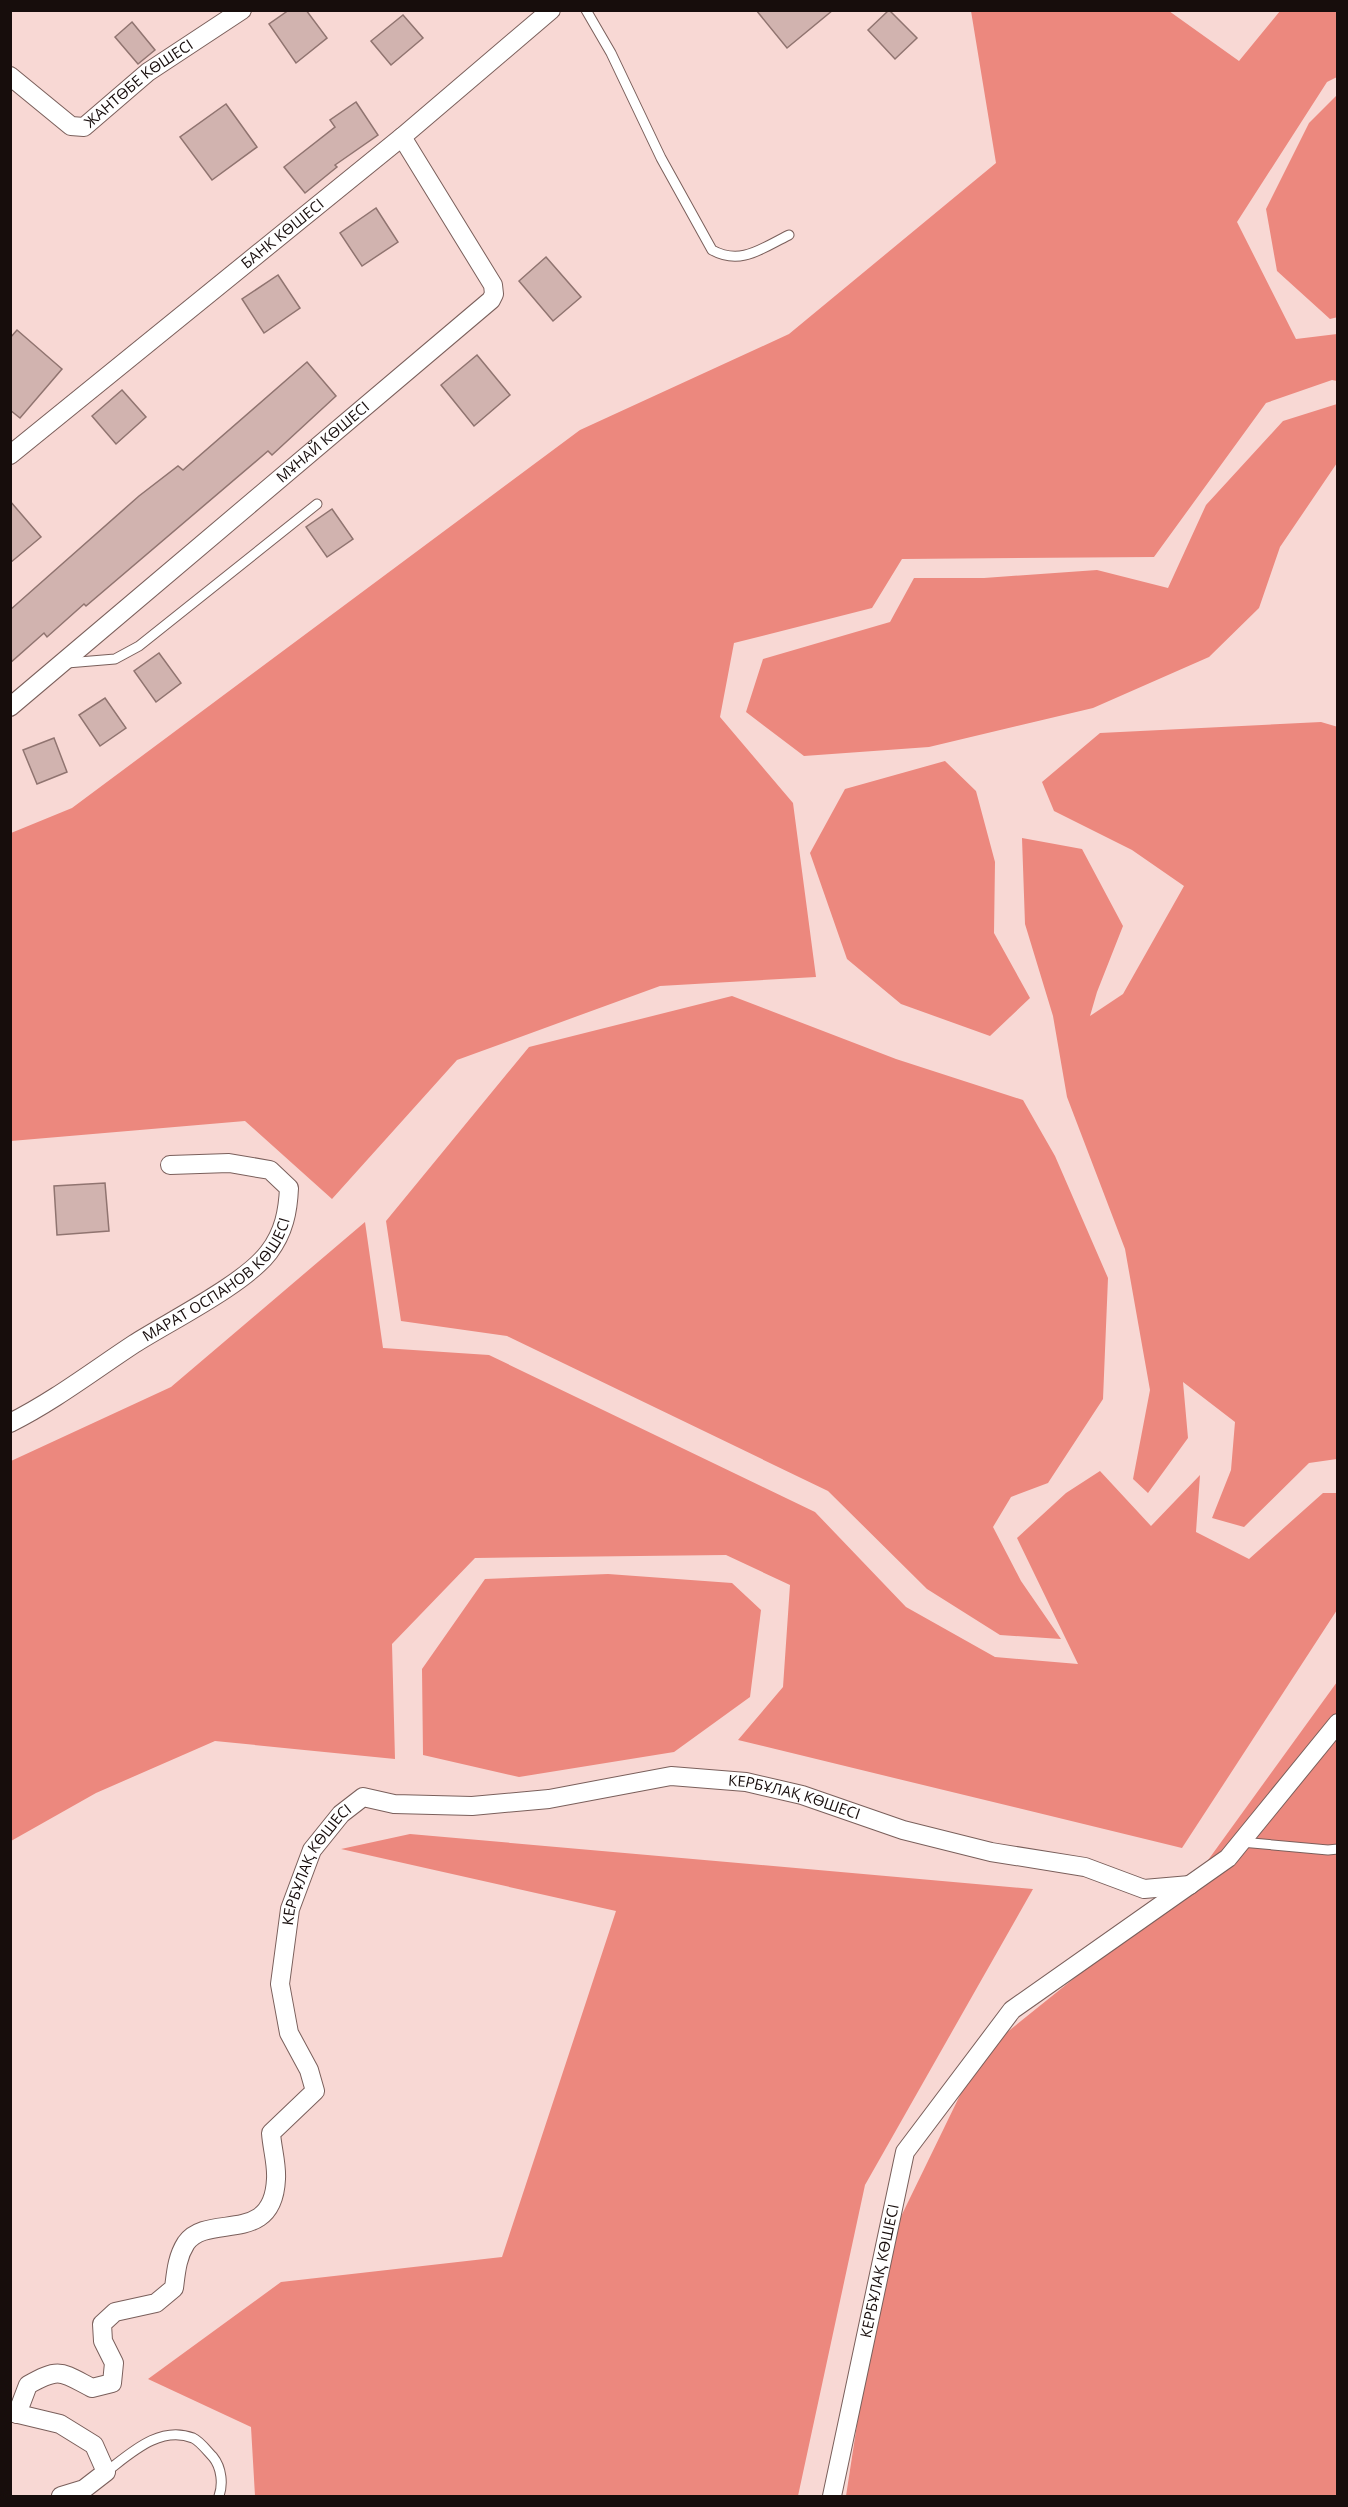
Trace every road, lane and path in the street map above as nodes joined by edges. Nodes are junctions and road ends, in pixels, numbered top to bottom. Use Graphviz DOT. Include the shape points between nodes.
graph roads {
  1 [pos="242,10"];
  2 [pos="551,10"];
  3 [pos="586,10"];
  4 [pos="10,76"];
  5 [pos="402,137"];
  6 [pos="789,235"];
  7 [pos="10,455"];
  8 [pos="317,504"];
  9 [pos="62,664"];
  10 [pos="10,707"];
  11 [pos="170,1165"];
  12 [pos="10,1423"];
  13 [pos="1338,1724"];
  14 [pos="1241,1842"];
  15 [pos="1338,1849"];
  16 [pos="1190,1886"];
  17 [pos="14,2413"];
  18 [pos="106,2472"];
  19 [pos="61,2496"];
  20 [pos="219,2496"];
  21 [pos="832,2496"];
  1 -- 4 [label="street, ЖАНТӨБЕ КӨШЕСІ" via="148,72 84,128 71,126"];
  2 -- 5 [label="street, БАНК КӨШЕСІ"];
  3 -- 6 [label="lane" via="712,250 726,257 741,257"];
  5 -- 7 [label="street, БАНК КӨШЕСІ"];
  5 -- 9 [label="street, МҰНАЙ КӨШЕСІ" via="492,285 491,300"];
  8 -- 9 [label="lane" via="139,646 115,659"];
  9 -- 10 [label="street, МҰНАЙ КӨШЕСІ"];
  11 -- 12 [label="street, МАРАТ ОСПАНОВ КӨШЕСІ" via="229,1164 270,1170 289,1188 288,1216 269,1252 237,1280"];
  13 -- 14 [label="street, КЕРБҰЛАҚ КӨШЕСІ"];
  14 -- 15 [label="lane"];
  14 -- 16 [label="street, КЕРБҰЛАҚ КӨШЕСІ" via="1228,1858"];
  16 -- 17 [label="street, КЕРБҰЛАҚ КӨШЕСІ" via="1144,1889 1085,1867 991,1852 903,1830 802,1795 746,1782 671,1776 549,1799 472,1806 394,1804 363,1797 340,1814 312,1850 290,1909 280,1984 289,2033 309,2070 315,2091 270,2133 276,2180 267,2210 246,2225 211,2229 188,2241 177,2262 174,2288 156,2303 115,2312 102,2324 103,2342 114,2363 111,2383 92,2388 66,2375 50,2373 28,2385"];
  16 -- 21 [label="street, КЕРБҰЛАҚ КӨШЕСІ" via="1012,2010 906,2152"];
  17 -- 18 [label="street" via="60,2424 94,2445"];
  18 -- 19 [label="street" via="84,2488"];
  18 -- 20 [label="lane" via="144,2443 170,2435 194,2438 216,2460 223,2485"];
}
